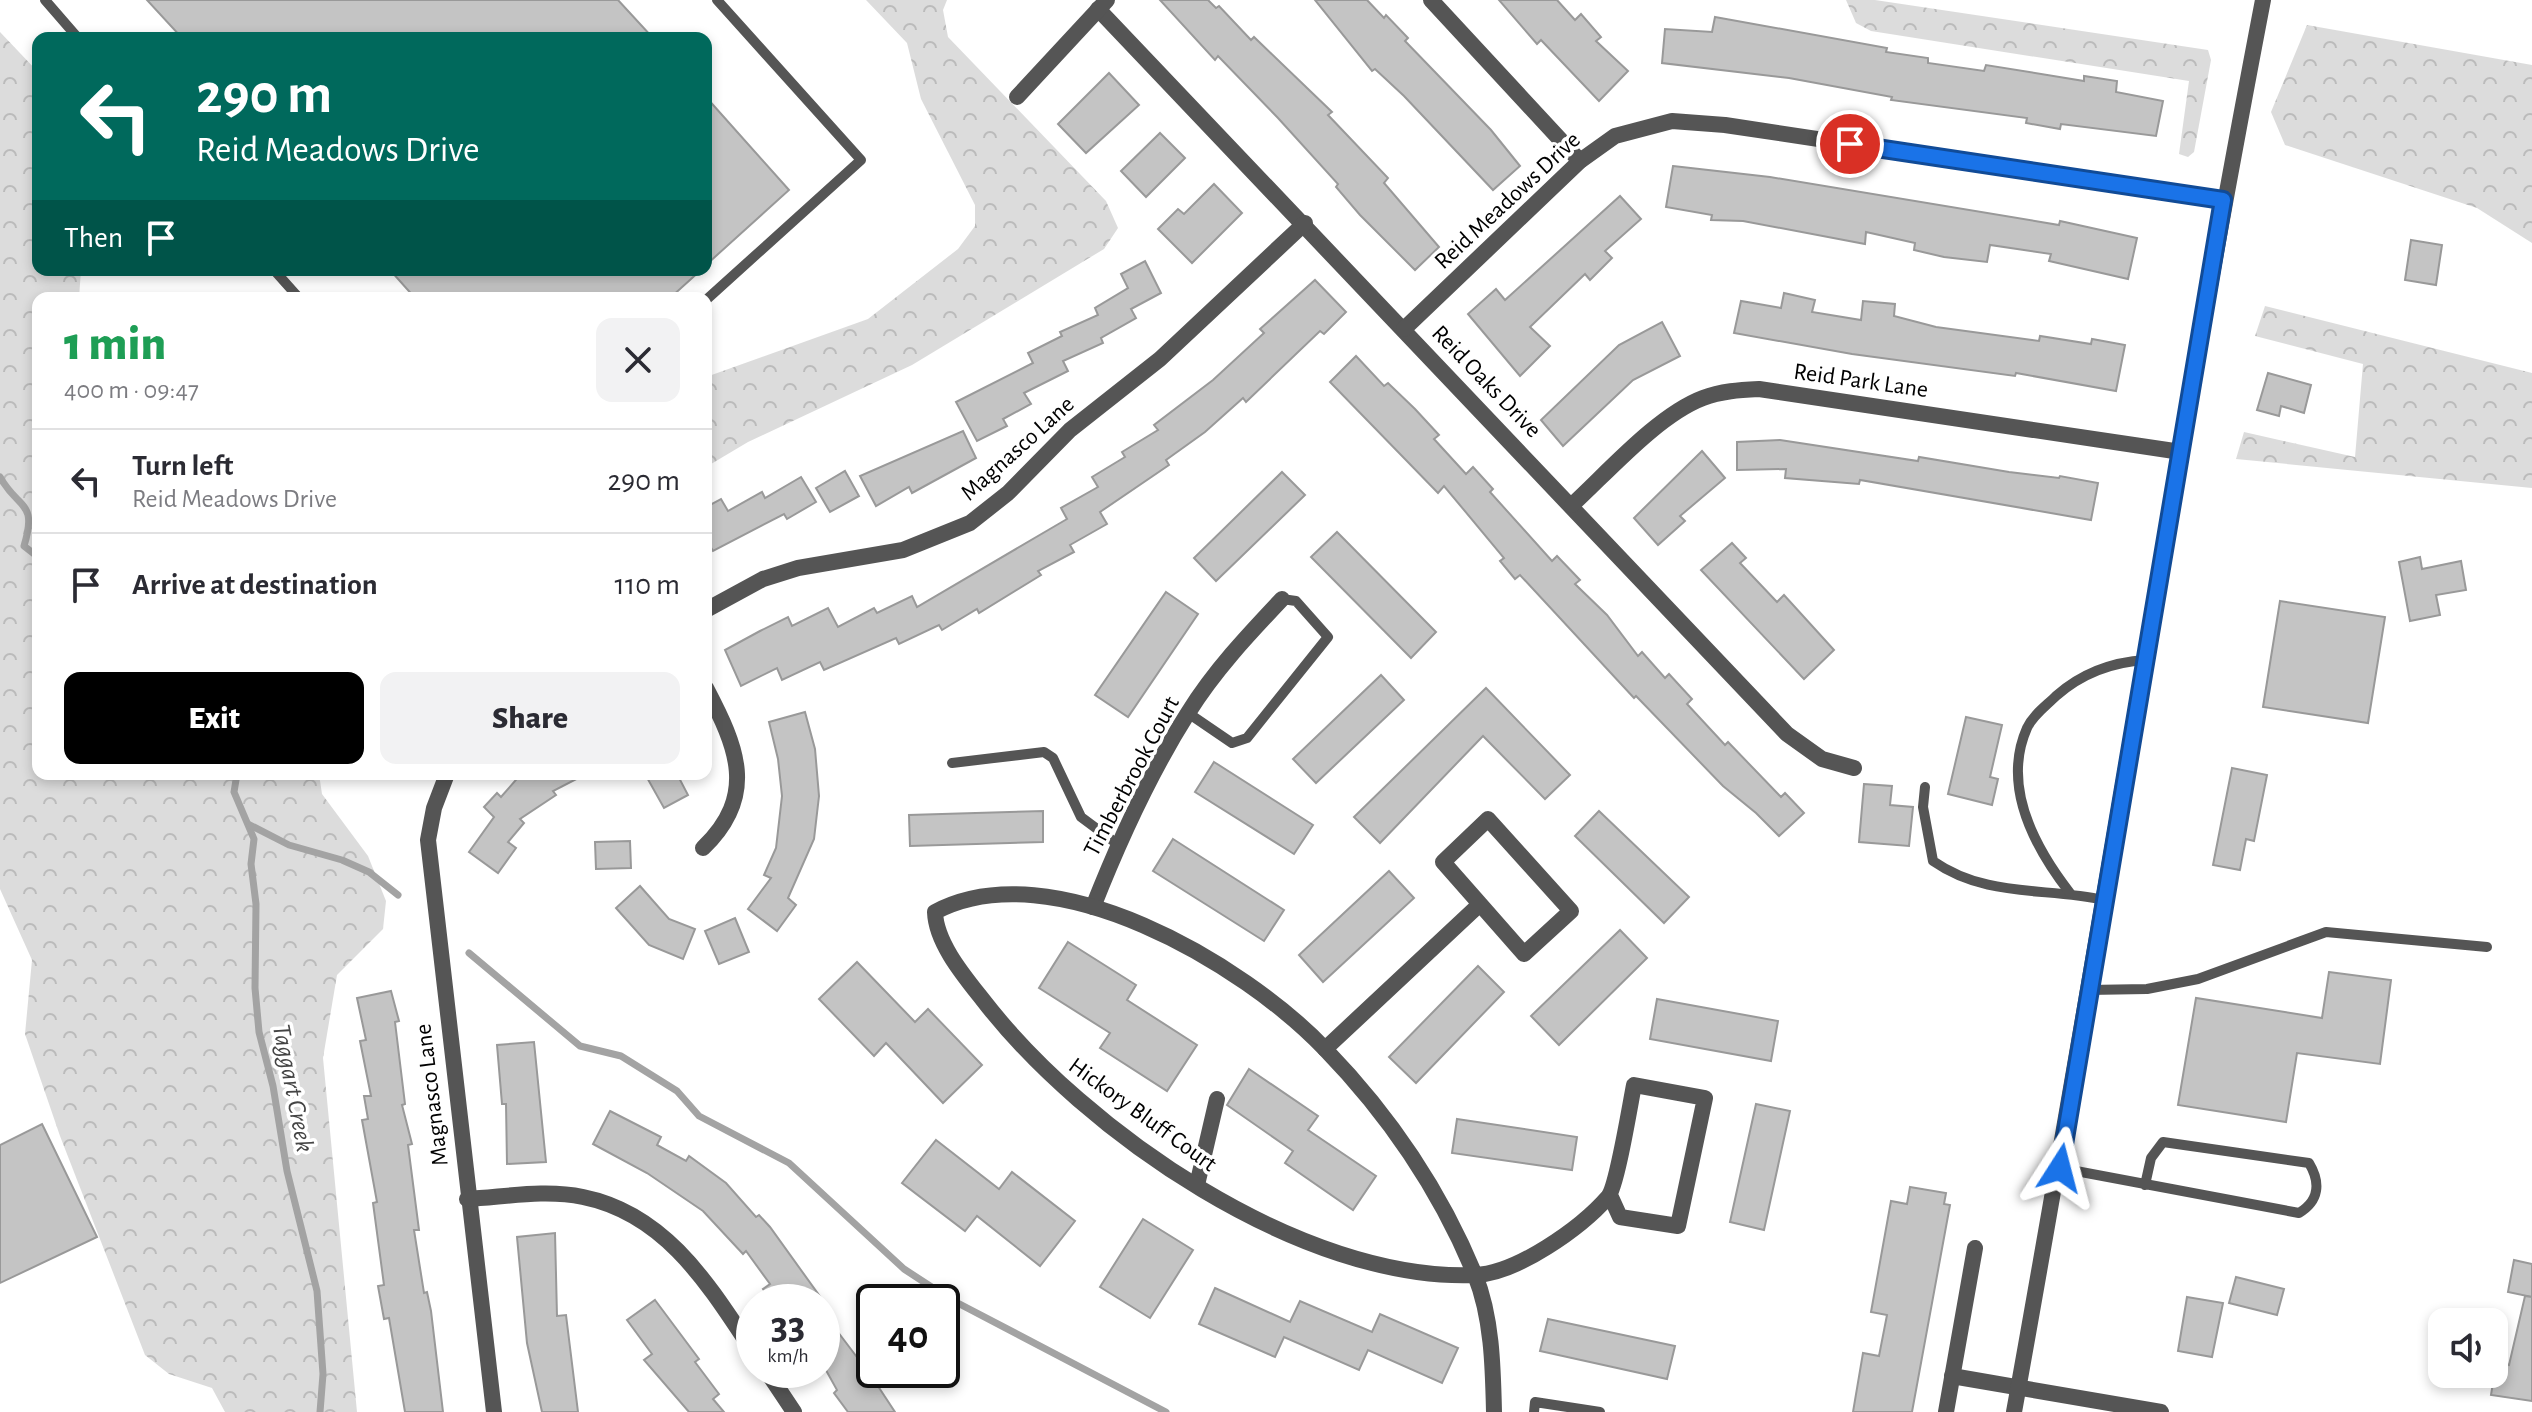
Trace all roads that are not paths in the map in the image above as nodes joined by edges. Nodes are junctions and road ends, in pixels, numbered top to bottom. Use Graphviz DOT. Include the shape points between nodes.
graph roads {
  1 [pos="45,0"];
  2 [pos="717,0"];
  3 [pos="1431,0"];
  4 [pos="2263,0"];
  5 [pos="1102,4"];
  6 [pos="73,32"];
  7 [pos="1017,97"];
  8 [pos="1580,161"];
  9 [pos="2223,200"];
  10 [pos="1305,223"];
  11 [pos="279,276"];
  12 [pos="294,292"];
  13 [pos="712,295"];
  14 [pos="1404,329"];
  15 [pos="2181,452"];
  16 [pos="1572,505"];
  17 [pos="1282,599"];
  18 [pos="712,607"];
  19 [pos="2146,660"];
  20 [pos="712,699"];
  21 [pos="1188,713"];
  22 [pos="952,763"];
  23 [pos="1854,768"];
  24 [pos="445,780"];
  25 [pos="1925,787"];
  26 [pos="1120,846"];
  27 [pos="703,848"];
  28 [pos="2070,893"];
  29 [pos="2104,900"];
  30 [pos="1480,904"];
  31 [pos="1093,907"];
  32 [pos="2487,947"];
  33 [pos="2088,990"];
  34 [pos="1325,1049"];
  35 [pos="1217,1099"];
  36 [pos="2060,1168"];
  37 [pos="1197,1185"];
  38 [pos="2145,1185"];
  39 [pos="1610,1195"];
  40 [pos="467,1199"];
  41 [pos="1975,1248"];
  42 [pos="1475,1276"];
  43 [pos="736,1328"];
  44 [pos="1952,1376"];
  45 [pos="2019,1386"];
  46 [pos="778,1388"];
  47 [pos="494,1412"];
  48 [pos="794,1412"];
  49 [pos="1494,1412"];
  50 [pos="1534,1412"];
  51 [pos="1600,1412"];
  52 [pos="1946,1412"];
  53 [pos="2014,1412"];
  54 [pos="2161,1412"];
  1 -- 6 [label="lane"];
  2 -- 13 [label="lane" via="861,160"];
  3 -- 8 [label="street"];
  4 -- 9 [label="street"];
  5 -- 7 [label="street"];
  5 -- 10 [label="street, Reid Oaks Drive"];
  8 -- 9 [label="street, Reid Meadows Drive" via="1615,136 1685,122"];
  8 -- 14 [label="street, Reid Meadows Drive"];
  9 -- 15 [label="street"];
  10 -- 14 [label="street, Reid Oaks Drive"];
  10 -- 18 [label="street, Magnasco Lane" via="1160,359 1070,430 970,523 903,550 763,579"];
  11 -- 12 [label="lane"];
  14 -- 16 [label="street, Reid Oaks Drive"];
  15 -- 16 [label="street, Reid Park Lane" via="1759,389 1729,391 1680,411"];
  15 -- 19 [label="street"];
  16 -- 23 [label="street, Reid Oaks Drive" via="1787,734 1822,759"];
  17 -- 21 [label="street, Timberbrook Court" via="1233,651"];
  17 -- 21 [label="lane" via="1296,601 1328,637 1247,738 1232,743"];
  19 -- 28 [label="lane" via="2094,671 2065,688 2027,728 2017,778 2026,822"];
  19 -- 29 [label="street"];
  20 -- 27 [label="street" via="737,758 737,794 721,831"];
  21 -- 26 [label="street, Timberbrook Court"];
  22 -- 26 [label="lane" via="1044,752 1053,758 1081,817"];
  24 -- 40 [label="street, Magnasco Lane" via="428,840"];
  25 -- 28 [label="lane" via="1923,807 1933,861 1952,875 1993,888"];
  26 -- 31 [label="street, Timberbrook Court"];
  28 -- 29 [label="lane"];
  29 -- 33 [label="street"];
  30 -- 30 [label="street" via="1443,862 1488,819 1571,911 1524,954"];
  30 -- 34 [label="street"];
  31 -- 34 [label="street" via="1129,919 1221,967 1295,1020"];
  31 -- 37 [label="street, Hickory Bluff Court" via="1020,895 954,901 935,912 935,926 967,980 1042,1069 1093,1114"];
  32 -- 33 [label="lane" via="2326,932 2198,979 2147,989"];
  33 -- 36 [label="street"];
  34 -- 42 [label="street" via="1403,1142"];
  35 -- 37 [label="street"];
  36 -- 38 [label="lane"];
  36 -- 45 [label="street"];
  37 -- 42 [label="street, Hickory Bluff Court" via="1277,1228 1362,1261"];
  38 -- 38 [label="lane" via="2299,1213 2310,1207 2317,1190 2309,1163 2163,1142 2151,1158"];
  39 -- 39 [label="street" via="1634,1085 1705,1098 1678,1226 1620,1217"];
  39 -- 42 [label="street, Hickory Bluff Court" via="1532,1255 1503,1270"];
  40 -- 43 [label="street" via="583,1197 643,1223 677,1246"];
  40 -- 47 [label="street, Magnasco Lane"];
  41 -- 44 [label="street"];
  42 -- 49 [label="street" via="1489,1329"];
  44 -- 45 [label="street"];
  44 -- 52 [label="street"];
  45 -- 53 [label="street"];
  45 -- 54 [label="street"];
  46 -- 48 [label="street"];
  50 -- 51 [label="lane" via="1535,1402"];
}
